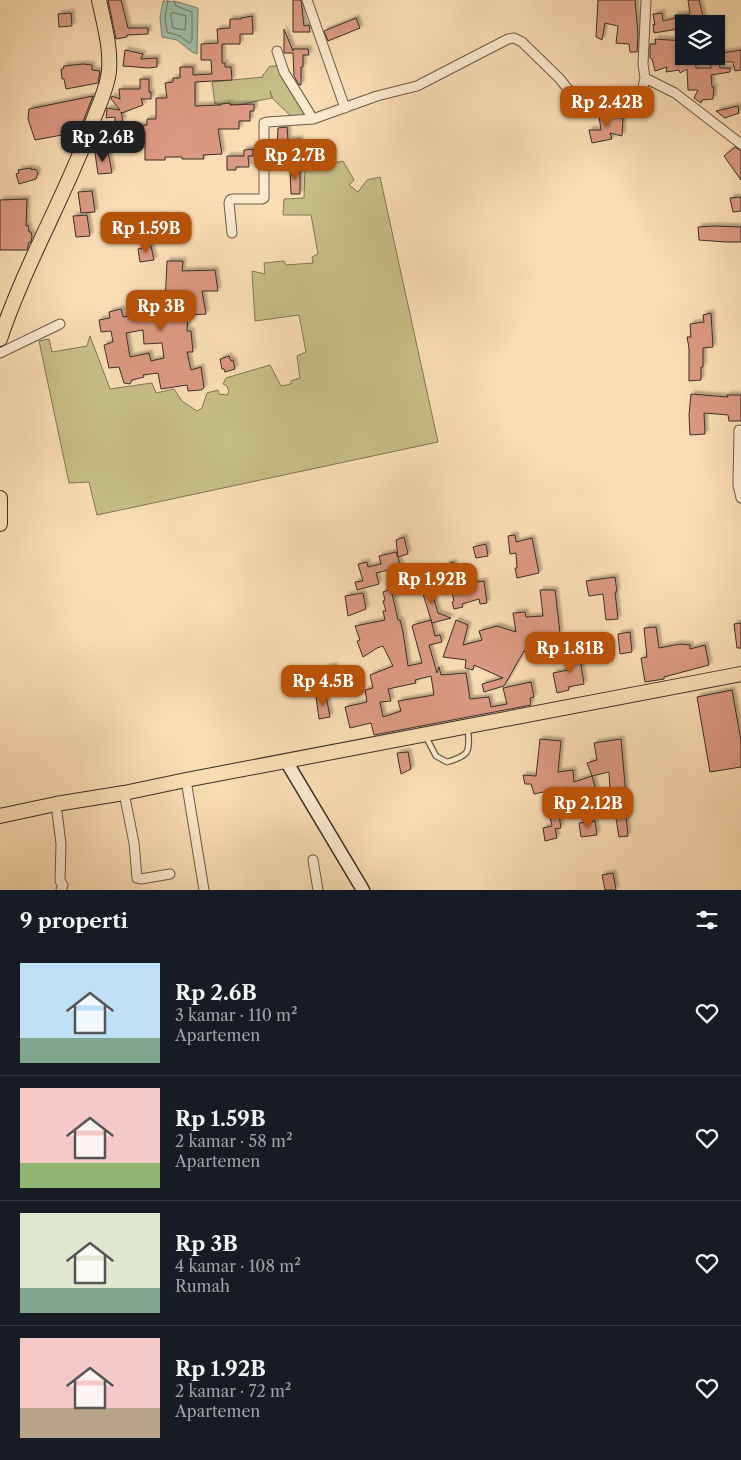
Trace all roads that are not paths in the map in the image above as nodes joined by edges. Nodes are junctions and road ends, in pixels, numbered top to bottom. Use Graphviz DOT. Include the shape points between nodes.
graph roads {
  1 [pos="99,0"];
  2 [pos="307,0"];
  3 [pos="646,0"];
  4 [pos="277,51"];
  5 [pos="645,78"];
  6 [pos="345,108"];
  7 [pos="313,119"];
  8 [pos="741,144"];
  9 [pos="232,233"];
  10 [pos="60,324"];
  11 [pos="0,339"];
  12 [pos="0,353"];
  13 [pos="739,430"];
  14 [pos="0,498"];
  15 [pos="741,498"];
  16 [pos="0,524"];
  17 [pos="741,674"];
  18 [pos="468,726"];
  19 [pos="425,734"];
  20 [pos="286,761"];
  21 [pos="186,780"];
  22 [pos="124,793"];
  23 [pos="56,804"];
  24 [pos="0,816"];
  25 [pos="313,860"];
  26 [pos="170,874"];
  27 [pos="62,887"];
  28 [pos="204,890"];
  29 [pos="318,890"];
  30 [pos="363,890"];
  1 -- 11 [label="main road" via="110,55 107,82"];
  2 -- 6 [label="street"];
  3 -- 5 [label="street"];
  4 -- 7 [label="street" via="284,72"];
  5 -- 6 [label="street" via="639,106 631,112 572,93 560,78 514,38 417,86"];
  5 -- 8 [label="street" via="675,93"];
  6 -- 7 [label="street"];
  7 -- 9 [label="street" via="264,123 264,198 230,200"];
  10 -- 12 [label="street"];
  13 -- 15 [label="street" via="738,485"];
  14 -- 16 [label="main road"];
  17 -- 18 [label="main road"];
  18 -- 19 [label="main road"];
  18 -- 19 [label="lane" via="468,752 447,762 436,756"];
  19 -- 20 [label="main road"];
  20 -- 21 [label="main road"];
  20 -- 30 [label="street"];
  21 -- 22 [label="main road"];
  21 -- 28 [label="street"];
  22 -- 23 [label="main road"];
  22 -- 26 [label="street" via="138,878"];
  23 -- 24 [label="main road"];
  23 -- 27 [label="street"];
  25 -- 29 [label="street"];
}
